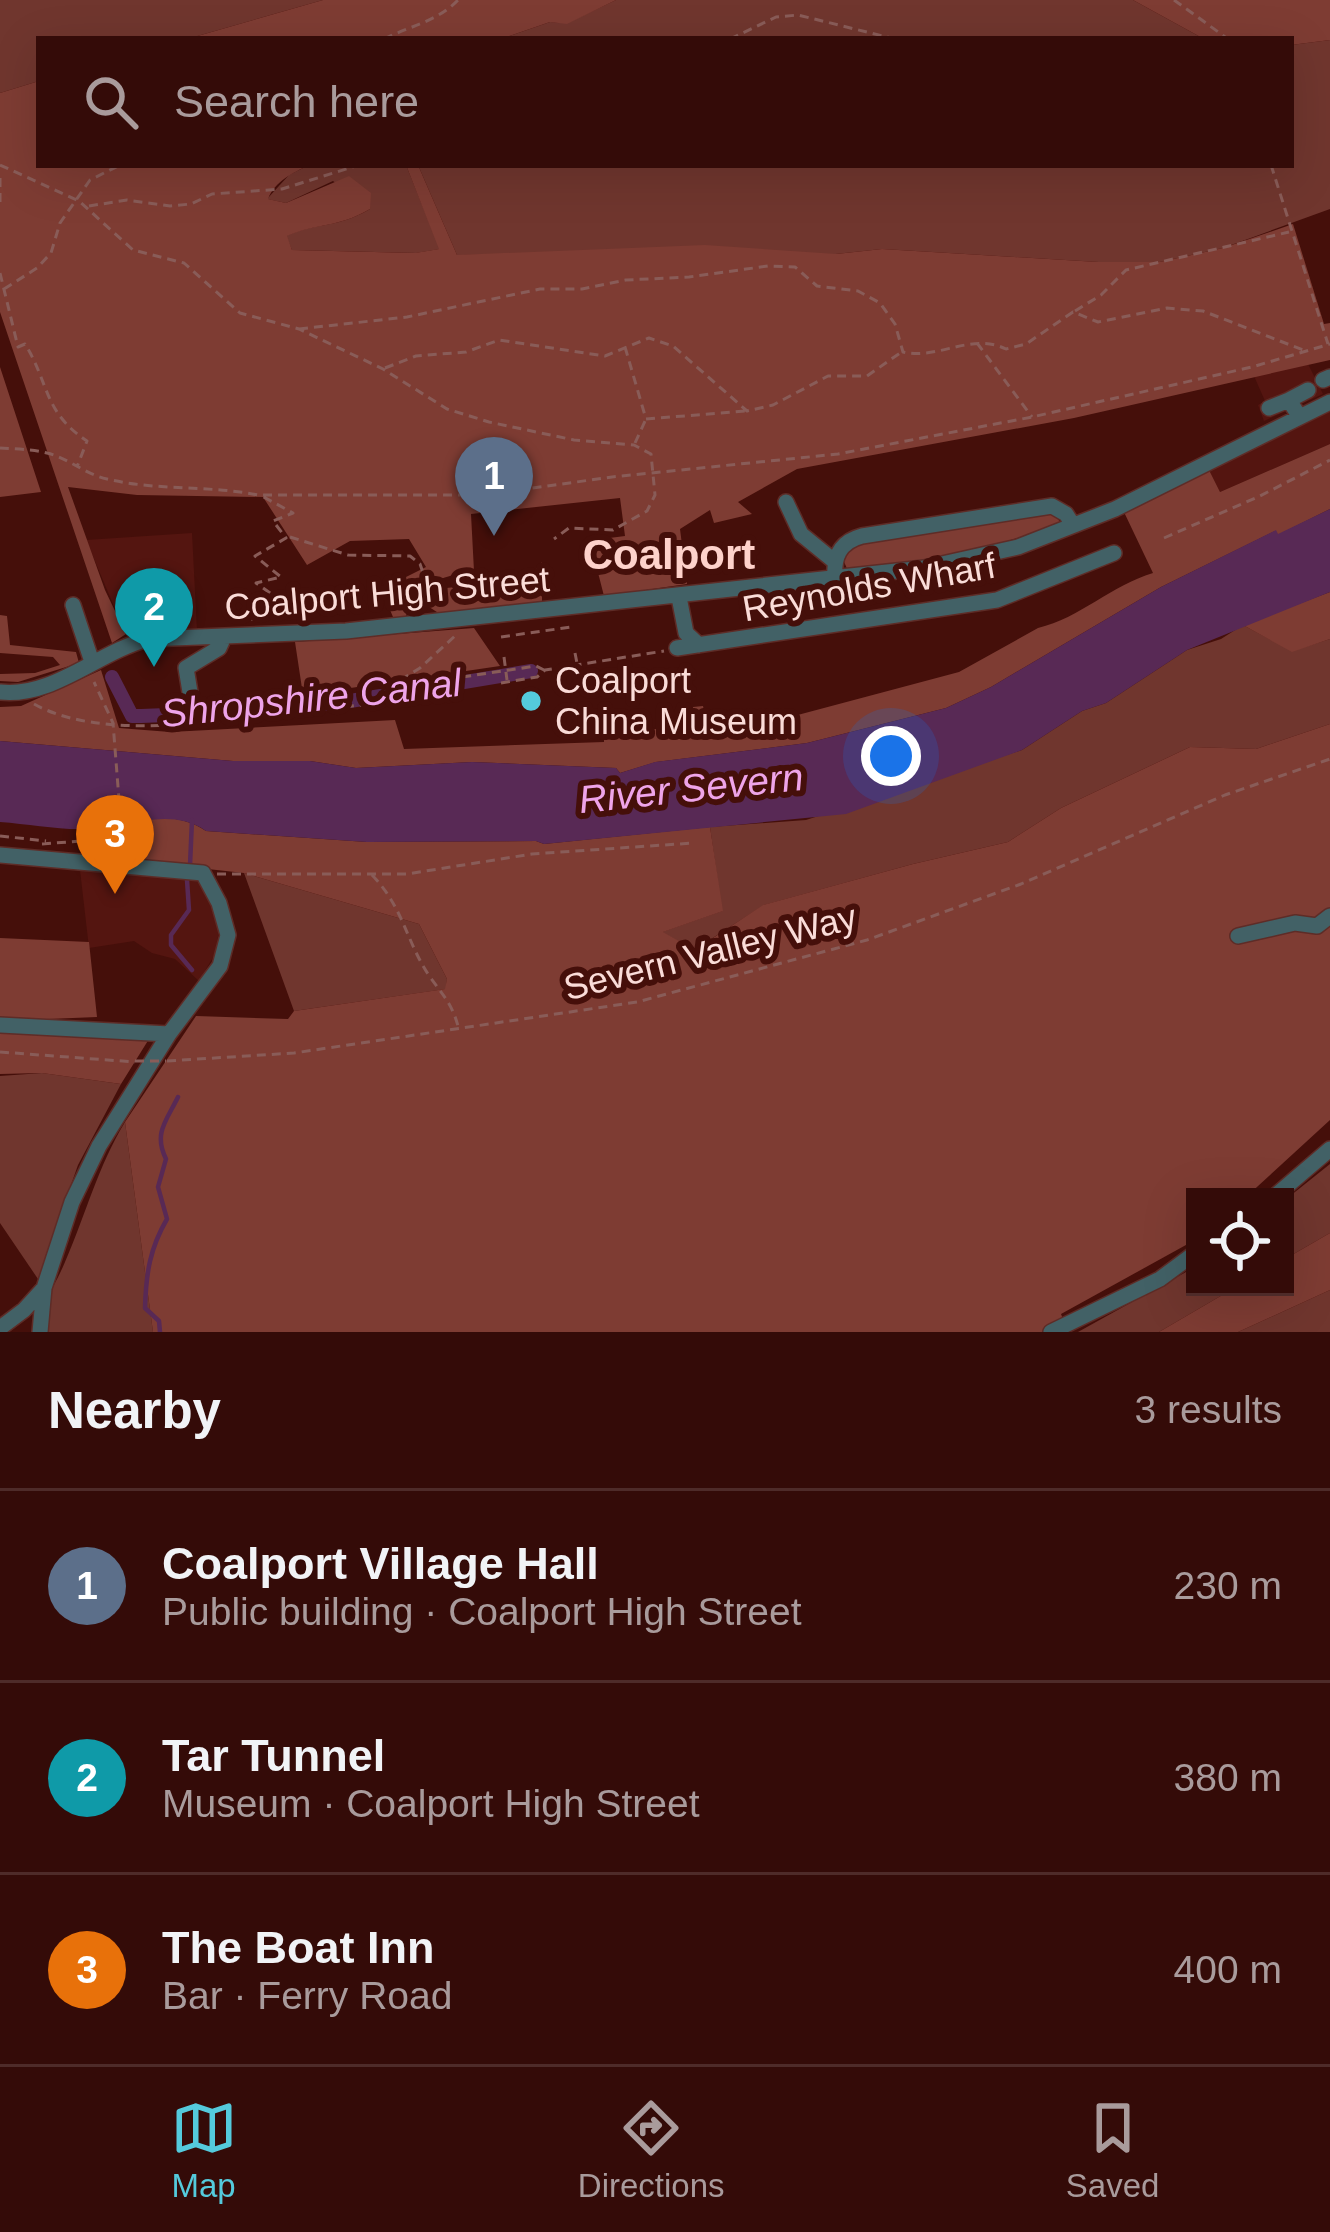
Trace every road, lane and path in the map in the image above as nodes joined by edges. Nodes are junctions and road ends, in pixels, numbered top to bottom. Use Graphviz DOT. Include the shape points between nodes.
graph roads {
  1 [pos="458,0"];
  2 [pos="1174,0"];
  3 [pos="390,36"];
  4 [pos="736,36"];
  5 [pos="883,36"];
  6 [pos="1224,36"];
  7 [pos="0,165"];
  8 [pos="114,168"];
  9 [pos="350,168"];
  10 [pos="1272,168"];
  11 [pos="0,178"];
  12 [pos="79,201"];
  13 [pos="87,206"];
  14 [pos="0,208"];
  15 [pos="1289,232"];
  16 [pos="0,273"];
  17 [pos="4,289"];
  18 [pos="1073,312"];
  19 [pos="299,329"];
  20 [pos="976,342"];
  21 [pos="1329,344"];
  22 [pos="625,347"];
  23 [pos="1305,351"];
  24 [pos="903,352"];
  25 [pos="383,369"];
  26 [pos="1308,390"];
  27 [pos="1289,400"];
  28 [pos="1330,402"];
  29 [pos="1269,409"];
  30 [pos="747,411"];
  31 [pos="1299,416"];
  32 [pos="1032,417"];
  33 [pos="646,419"];
  34 [pos="634,445"];
  35 [pos="0,448"];
  36 [pos="1330,460"];
  37 [pos="76,469"];
  38 [pos="652,475"];
  39 [pos="258,495"];
  40 [pos="786,502"];
  41 [pos="1073,525"];
  42 [pos="286,536"];
  43 [pos="554,538"];
  44 [pos="1163,538"];
  45 [pos="1114,553"];
  46 [pos="835,561"];
  47 [pos="836,580"];
  48 [pos="428,587"];
  49 [pos="680,597"];
  50 [pos="73,605"];
  51 [pos="463,620"];
  52 [pos="571,627"];
  53 [pos="255,635"];
  54 [pos="224,637"];
  55 [pos="501,637"];
  56 [pos="699,646"];
  57 [pos="677,648"];
  58 [pos="575,653"];
  59 [pos="504,657"];
  60 [pos="92,662"];
  61 [pos="578,665"];
  62 [pos="505,670"];
  63 [pos="545,670"];
  64 [pos="94,683"];
  65 [pos="387,688"];
  66 [pos="582,689"];
  67 [pos="0,692"];
  68 [pos="190,692"];
  69 [pos="22,694"];
  70 [pos="113,723"];
  71 [pos="1330,759"];
  72 [pos="0,836"];
  73 [pos="92,836"];
  74 [pos="47,842"];
  75 [pos="693,843"];
  76 [pos="40,845"];
  77 [pos="93,848"];
  78 [pos="0,855"];
  79 [pos="203,873"];
  80 [pos="371,874"];
  81 [pos="1330,916"];
  82 [pos="1238,936"];
  83 [pos="0,1025"];
  84 [pos="458,1028"];
  85 [pos="169,1034"];
  86 [pos="0,1052"];
  87 [pos="1330,1149"];
  88 [pos="1284,1188"];
  89 [pos="1186,1260"];
  90 [pos="44,1288"];
  91 [pos="0,1328"];
  92 [pos="40,1332"];
  93 [pos="1051,1332"];
  1 -- 3 [label="path" via="442,17"];
  2 -- 6 [label="path"];
  4 -- 5 [label="path" via="798,15"];
  7 -- 12 [label="path"];
  8 -- 12 [label="path" via="90,180"];
  9 -- 13 [label="path" via="283,190 212,194 191,204"];
  10 -- 15 [label="path"];
  11 -- 14 [label="path"];
  12 -- 13 [label="path"];
  12 -- 17 [label="path" via="60,223 51,253"];
  13 -- 19 [label="path" via="133,250 184,263 240,313"];
  15 -- 18 [label="path" via="1126,270"];
  15 -- 21 [label="path"];
  16 -- 17 [label="path"];
  17 -- 37 [label="path" via="18,347 25,344 32,356 63,426 87,441"];
  18 -- 20 [label="path" via="1026,344"];
  18 -- 23 [label="path" via="1098,322 1167,308 1203,311"];
  19 -- 24 [label="path" via="540,290 796,267 817,286 880,303"];
  19 -- 25 [label="path"];
  20 -- 24 [label="path" via="922,356"];
  20 -- 32 [label="path"];
  21 -- 23 [label="path"];
  22 -- 25 [label="path" via="604,356 499,340"];
  22 -- 30 [label="path" via="649,338 674,346"];
  22 -- 33 [label="path"];
  23 -- 32 [label="path"];
  24 -- 30 [label="path" via="867,376 828,376"];
  25 -- 34 [label="path" via="447,409 489,422"];
  26 -- 27 [label="street"];
  27 -- 29 [label="street"];
  27 -- 31 [label="street"];
  28 -- 31 [label="street, Coalport High Street"];
  30 -- 33 [label="path"];
  31 -- 41 [label="street, Coalport High Street"];
  32 -- 38 [label="path" via="838,454"];
  33 -- 34 [label="path"];
  34 -- 38 [label="path" via="651,454"];
  35 -- 37 [label="path" via="51,453"];
  36 -- 44 [label="path"];
  37 -- 39 [label="path"];
  38 -- 39 [label="path" via="483,495"];
  38 -- 43 [label="path" via="656,495 634,522 613,530 569,528"];
  39 -- 42 [label="path" via="291,511 273,521"];
  40 -- 46 [label="street" via="801,534"];
  41 -- 46 [label="street" via="1052,506 849,539"];
  41 -- 47 [label="street, Coalport High Street" via="1018,547"];
  42 -- 48 [label="path" via="348,555 410,556"];
  42 -- 53 [label="path" via="255,556 281,577 256,583 273,595 251,601"];
  45 -- 56 [label="street, Reynolds Wharf" via="998,600"];
  46 -- 47 [label="street"];
  47 -- 49 [label="street, Coalport High Street"];
  49 -- 51 [label="street, Coalport High Street"];
  49 -- 56 [label="street" via="686,633"];
  50 -- 60 [label="street"];
  51 -- 53 [label="street, Coalport High Street"];
  51 -- 65 [label="path" via="442,650"];
  52 -- 55 [label="path"];
  53 -- 54 [label="street, Coalport High Street"];
  54 -- 60 [label="street, Coalport High Street" via="148,639"];
  54 -- 68 [label="street" via="186,668"];
  56 -- 57 [label="street, Reynolds Wharf"];
  57 -- 61 [label="path"];
  58 -- 61 [label="path"];
  59 -- 62 [label="path"];
  60 -- 69 [label="street, Coalport High Street"];
  61 -- 63 [label="path"];
  61 -- 66 [label="path"];
  62 -- 63 [label="path"];
  62 -- 63 [label="path" via="504,682"];
  62 -- 65 [label="path"];
  64 -- 70 [label="path"];
  65 -- 70 [label="path" via="385,704 245,720"];
  67 -- 69 [label="street, Coalport High Street"];
  69 -- 70 [label="path" via="64,716"];
  70 -- 73 [label="path" via="121,825"];
  71 -- 84 [label="path, Severn Valley Way" via="867,940 637,1001"];
  72 -- 74 [label="path"];
  73 -- 74 [label="path"];
  73 -- 77 [label="path"];
  74 -- 76 [label="path"];
  75 -- 80 [label="path"];
  78 -- 79 [label="street"];
  79 -- 80 [label="path"];
  79 -- 85 [label="street" via="228,934 220,966"];
  80 -- 84 [label="path" via="452,1002"];
  81 -- 82 [label="street" via="1317,926"];
  83 -- 85 [label="street"];
  84 -- 86 [label="path, Severn Valley Way, bridge" via="294,1053 166,1061"];
  85 -- 90 [label="street" via="98,1146"];
  87 -- 88 [label="street"];
  89 -- 93 [label="street"];
  90 -- 91 [label="street"];
  90 -- 92 [label="street"];
}
